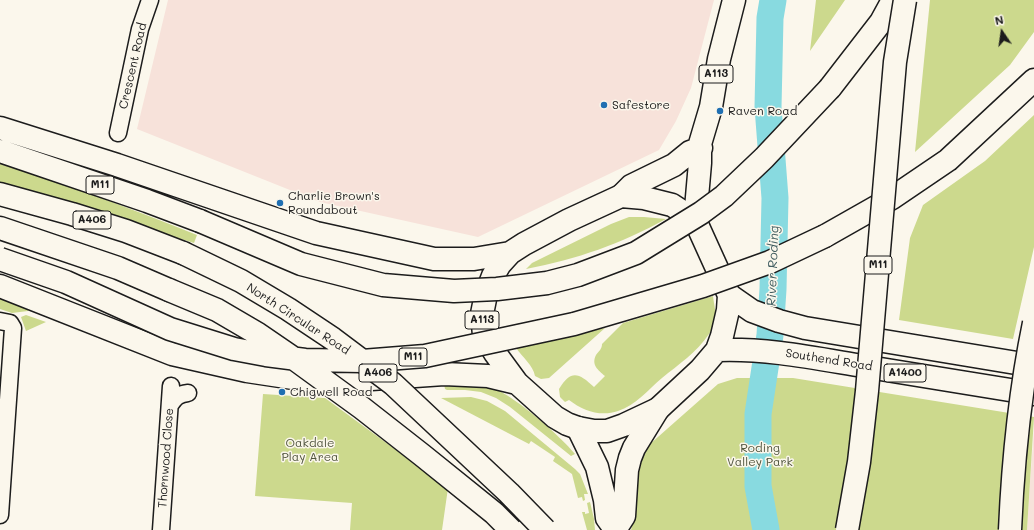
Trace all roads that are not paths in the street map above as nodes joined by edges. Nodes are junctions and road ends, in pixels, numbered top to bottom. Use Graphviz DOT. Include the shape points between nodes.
graph roads {
  1 [pos="150,0"];
  2 [pos="734,0"];
  3 [pos="893,0"];
  4 [pos="905,0"];
  5 [pos="1034,80"];
  6 [pos="0,128"];
  7 [pos="118,133"];
  8 [pos="701,148"];
  9 [pos="0,151"];
  10 [pos="0,194"];
  11 [pos="621,196"];
  12 [pos="695,220"];
  13 [pos="0,228"];
  14 [pos="510,253"];
  15 [pos="0,259"];
  16 [pos="0,286"];
  17 [pos="729,295"];
  18 [pos="1034,323"];
  19 [pos="6,324"];
  20 [pos="717,350"];
  21 [pos="1034,366"];
  22 [pos="517,383"];
  23 [pos="171,386"];
  24 [pos="188,393"];
  25 [pos="1034,394"];
  26 [pos="170,405"];
  27 [pos="658,409"];
  28 [pos="578,428"];
  29 [pos="0,515"];
  30 [pos="615,529"];
  31 [pos="161,530"];
  32 [pos="511,530"];
  33 [pos="545,530"];
  34 [pos="847,530"];
  35 [pos="1010,530"];
  1 -- 7 [label="street, Crescent Road" via="140,29"];
  2 -- 8 [label="main road, A113"];
  3 -- 9 [label="main road, M11, bridge" via="881,22 830,88 724,196 636,253 578,275 547,283 454,291 383,285 301,264 147,201"];
  4 -- 34 [label="main road, M11, bridge" via="895,62 867,391 859,462"];
  5 -- 15 [label="main road, M11, bridge" via="948,160 892,198 812,243 770,262 703,286 574,324 425,356 349,361 305,360 234,349 170,329 66,282"];
  6 -- 14 [label="main road" via="316,233 434,259 474,259"];
  8 -- 11 [label="main road, A113" via="690,152 674,165 631,186"];
  8 -- 12 [label="main road, A113"];
  10 -- 33 [label="main road, North Circular Road / A406, bridge" via="126,231 183,253 241,281 288,309 393,384"];
  11 -- 12 [label="main road, A113" via="644,198 672,205"];
  11 -- 14 [label="main road, A113" via="569,220"];
  12 -- 17 [label="main road, A113"];
  13 -- 32 [label="main road, bridge" via="118,268 217,310 258,334 362,408 494,513"];
  14 -- 22 [label="main road, A113" via="493,276 482,314 484,335"];
  16 -- 22 [label="main road, A406" via="172,354 247,371 313,381 444,374 488,376"];
  17 -- 20 [label="main road, A113" via="726,322"];
  17 -- 21 [label="main road, A1400" via="752,311 805,328"];
  18 -- 35 [label="main road, bridge" via="1018,422"];
  19 -- 29 [label="street"];
  20 -- 25 [label="main road, Southend Road / A1400" via="775,352"];
  20 -- 27 [label="main road, A113" via="700,370"];
  22 -- 28 [label="main road, A113" via="556,417"];
  23 -- 26 [label="street, Thornwood Close"];
  24 -- 26 [label="street" via="181,393 175,397"];
  26 -- 31 [label="street, Thornwood Close"];
  27 -- 28 [label="main road, A113" via="607,431"];
  27 -- 30 [label="main road, A113" via="630,458 624,516"];
  28 -- 30 [label="main road, A113" via="597,467 608,518"];
}
